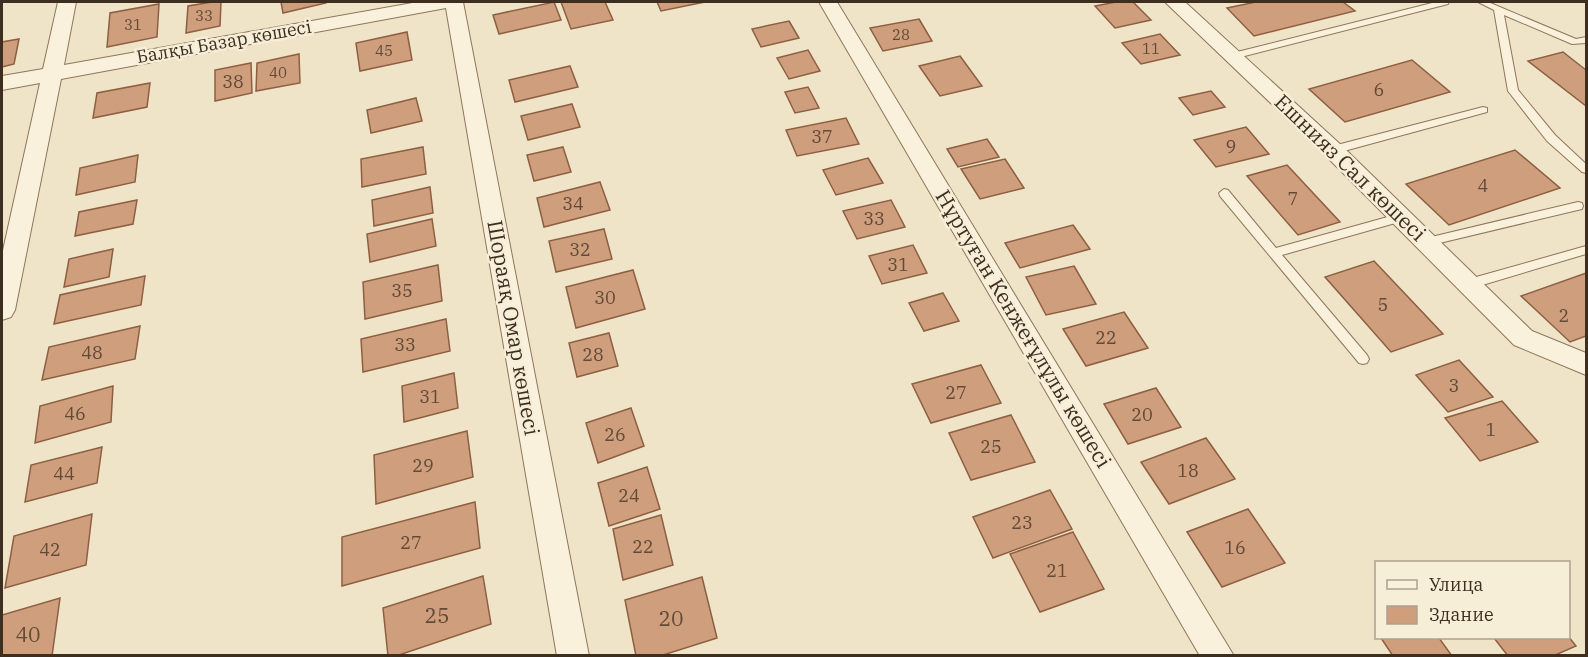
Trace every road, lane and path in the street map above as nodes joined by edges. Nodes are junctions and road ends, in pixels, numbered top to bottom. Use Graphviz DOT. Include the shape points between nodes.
graph roads {
  1 [pos="67,2"];
  2 [pos="447,2"];
  3 [pos="454,2"];
  4 [pos="828,2"];
  5 [pos="1174,2"];
  6 [pos="1445,2"];
  7 [pos="1482,2"];
  8 [pos="1498,9"];
  9 [pos="1587,40"];
  10 [pos="1575,42"];
  11 [pos="1587,51"];
  12 [pos="1233,56"];
  13 [pos="52,73"];
  14 [pos="2,83"];
  15 [pos="1483,110"];
  16 [pos="1334,150"];
  17 [pos="1587,169"];
  18 [pos="1224,193"];
  19 [pos="1578,206"];
  20 [pos="1402,218"];
  21 [pos="1427,242"];
  22 [pos="1587,250"];
  23 [pos="1274,254"];
  24 [pos="1469,284"];
  25 [pos="2,310"];
  26 [pos="1363,359"];
  27 [pos="1587,364"];
  28 [pos="573,656"];
  29 [pos="1218,656"];
  1 -- 13 [label="street"];
  2 -- 13 [label="street, Балқы Базар көшесі"];
  3 -- 28 [label="street, Шораяқ Омар көшесі"];
  4 -- 29 [label="street, Нұртуған Кенжеғұлұлы көшесі"];
  5 -- 12 [label="street, Ешнияз Сал көшесі"];
  6 -- 12 [label="lane"];
  7 -- 8 [label="lane"];
  8 -- 10 [label="lane"];
  8 -- 17 [label="lane" via="1513,91 1551,138"];
  9 -- 10 [label="lane"];
  10 -- 11 [label="lane"];
  12 -- 16 [label="street, Ешнияз Сал көшесі"];
  13 -- 14 [label="street, Балқы Базар көшесі"];
  13 -- 25 [label="street"];
  15 -- 16 [label="lane"];
  16 -- 20 [label="street, Ешнияз Сал көшесі"];
  18 -- 23 [label="lane"];
  19 -- 21 [label="lane"];
  20 -- 21 [label="street, Ешнияз Сал көшесі"];
  20 -- 23 [label="lane"];
  21 -- 24 [label="street, Ешнияз Сал көшесі"];
  22 -- 24 [label="lane"];
  23 -- 26 [label="lane"];
  24 -- 27 [label="street, Ешнияз Сал көшесі" via="1523,338"];
}
